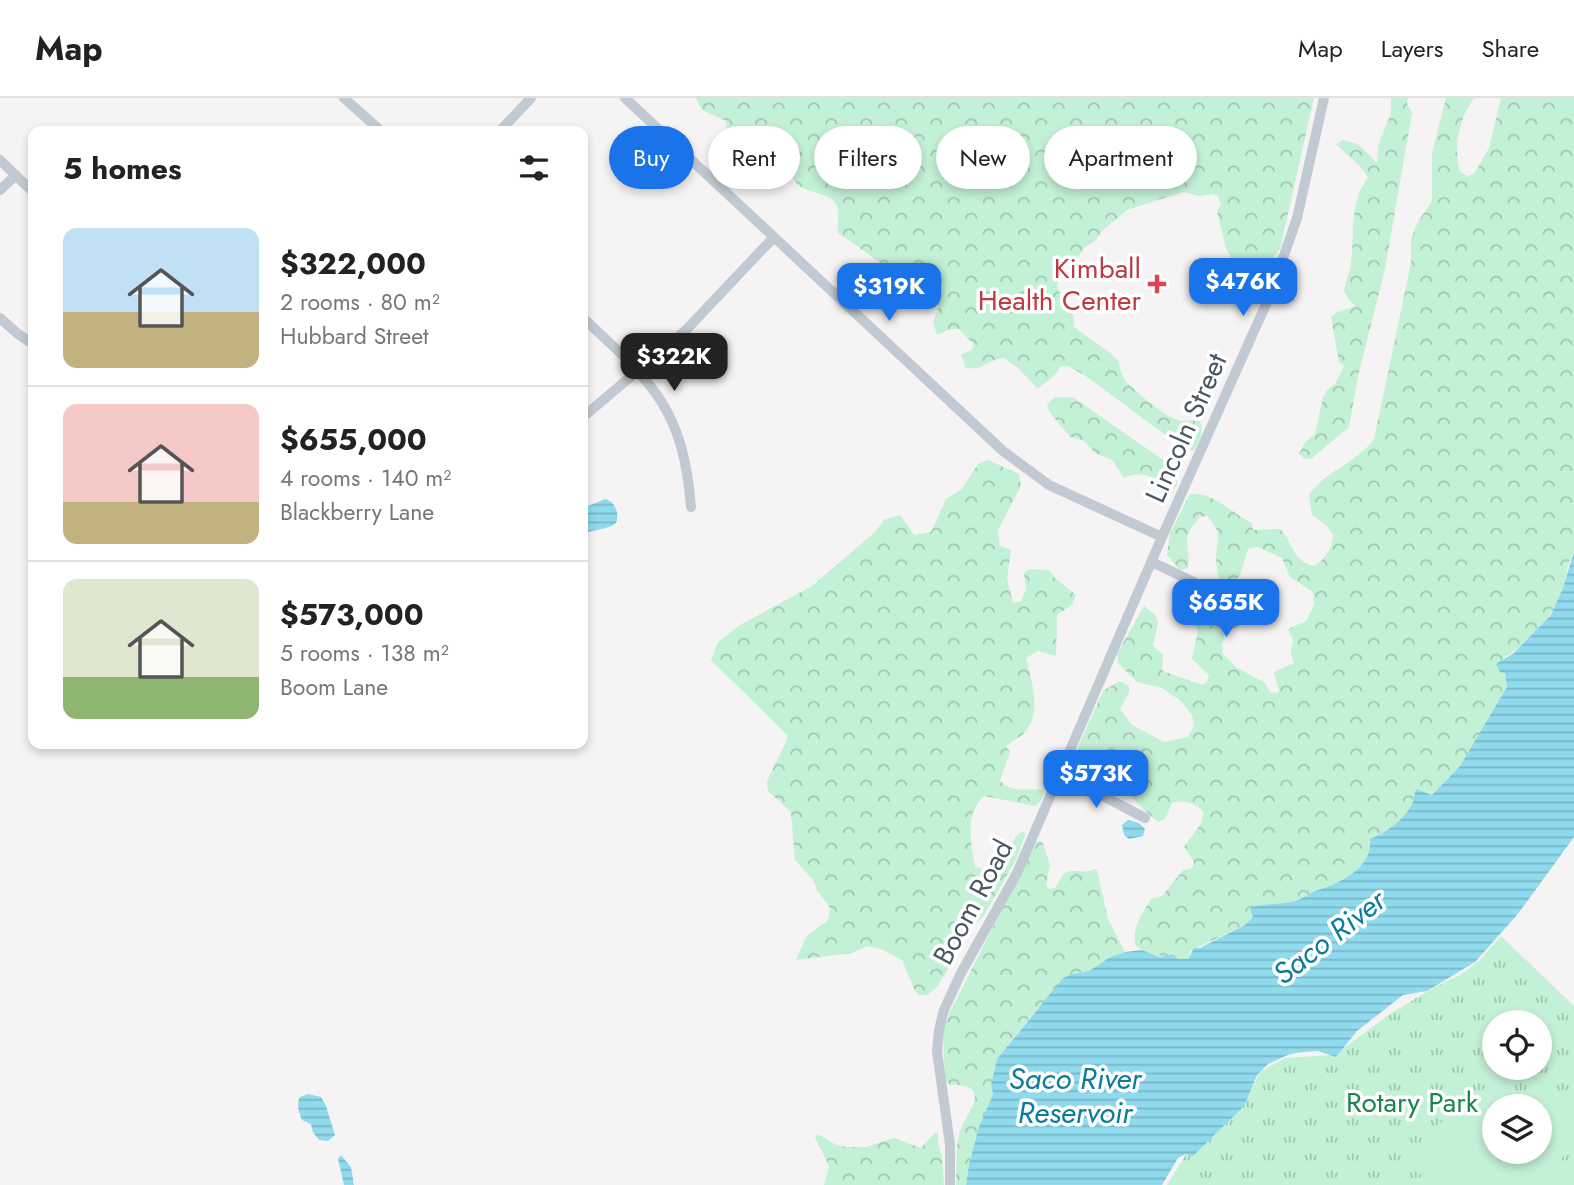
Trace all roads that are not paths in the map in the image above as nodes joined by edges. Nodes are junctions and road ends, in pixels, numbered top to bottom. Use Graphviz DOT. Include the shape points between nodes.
graph roads {
  1 [pos="344,98"];
  2 [pos="531,98"];
  3 [pos="625,98"];
  4 [pos="1324,98"];
  5 [pos="375,126"];
  6 [pos="505,126"];
  7 [pos="0,160"];
  8 [pos="16,175"];
  9 [pos="28,187"];
  10 [pos="0,191"];
  11 [pos="774,237"];
  12 [pos="0,317"];
  13 [pos="588,323"];
  14 [pos="28,340"];
  15 [pos="640,371"];
  16 [pos="588,413"];
  17 [pos="691,507"];
  18 [pos="1162,537"];
  19 [pos="1153,562"];
  20 [pos="1213,595"];
  21 [pos="1061,774"];
  22 [pos="1145,818"];
  23 [pos="950,1185"];
  1 -- 5 [label="street"];
  2 -- 6 [label="street"];
  3 -- 11 [label="street"];
  4 -- 18 [label="street, Lincoln Street" via="1297,218 1278,275"];
  7 -- 8 [label="street"];
  8 -- 9 [label="street"];
  8 -- 10 [label="street"];
  11 -- 15 [label="street" via="687,330"];
  11 -- 18 [label="street" via="1024,469"];
  12 -- 14 [label="street"];
  13 -- 15 [label="street"];
  15 -- 16 [label="street"];
  15 -- 17 [label="street" via="673,422 686,461"];
  18 -- 19 [label="street, Boom Road"];
  19 -- 20 [label="street" via="1199,583"];
  19 -- 21 [label="street, Boom Road"];
  21 -- 22 [label="street"];
  21 -- 23 [label="street, Boom Road" via="1017,873 942,1017 937,1051 949,1138"];
}
